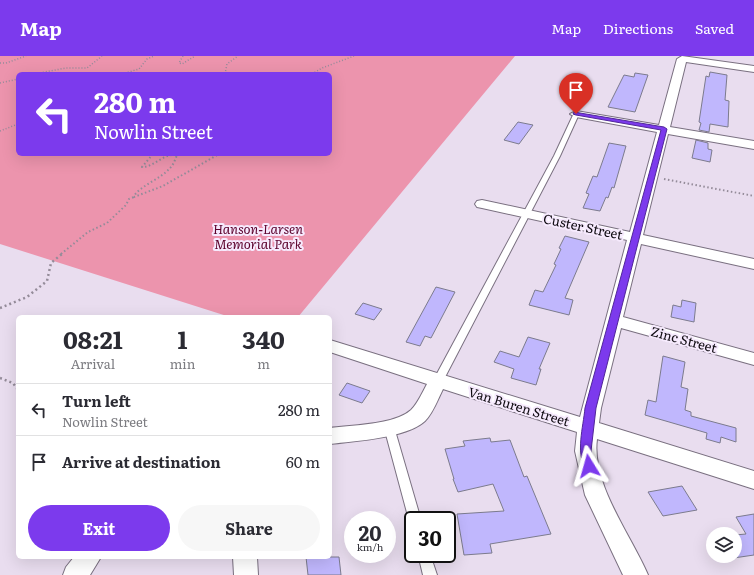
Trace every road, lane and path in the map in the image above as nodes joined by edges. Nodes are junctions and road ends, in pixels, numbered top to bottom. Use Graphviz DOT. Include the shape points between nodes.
graph roads {
  1 [pos="26,56"];
  2 [pos="102,56"];
  3 [pos="154,56"];
  4 [pos="183,56"];
  5 [pos="195,56"];
  6 [pos="238,56"];
  7 [pos="354,56"];
  8 [pos="0,63"];
  9 [pos="754,69"];
  10 [pos="45,72"];
  11 [pos="129,72"];
  12 [pos="226,72"];
  13 [pos="315,72"];
  14 [pos="16,79"];
  15 [pos="0,83"];
  16 [pos="576,114"];
  17 [pos="16,125"];
  18 [pos="664,129"];
  19 [pos="0,131"];
  20 [pos="754,144"];
  21 [pos="151,156"];
  22 [pos="168,156"];
  23 [pos="176,156"];
  24 [pos="216,156"];
  25 [pos="651,177"];
  26 [pos="754,196"];
  27 [pos="134,197"];
  28 [pos="482,204"];
  29 [pos="527,214"];
  30 [pos="635,238"];
  31 [pos="754,264"];
  32 [pos="0,308"];
  33 [pos="614,320"];
  34 [pos="332,347"];
  35 [pos="754,358"];
  36 [pos="0,378"];
  37 [pos="438,381"];
  38 [pos="16,387"];
  39 [pos="389,427"];
  40 [pos="588,428"];
  41 [pos="332,436"];
  42 [pos="754,480"];
  43 [pos="412,511"];
  44 [pos="87,559"];
  45 [pos="245,559"];
  46 [pos="427,563"];
  47 [pos="75,575"];
  48 [pos="246,575"];
  49 [pos="430,575"];
  50 [pos="636,575"];
  1 -- 8 [label="path"];
  2 -- 10 [label="path" via="87,68"];
  3 -- 11 [label="path" via="147,59 139,69"];
  4 -- 5 [label="path" via="179,63 182,64"];
  6 -- 12 [label="path" via="228,62"];
  7 -- 13 [label="path"];
  9 -- 18 [label="street" via="682,59"];
  14 -- 15 [label="path"];
  16 -- 18 [label="street"];
  16 -- 29 [label="lane"];
  17 -- 19 [label="path"];
  18 -- 20 [label="street"];
  18 -- 25 [label="street"];
  21 -- 22 [label="path" via="142,167 147,168"];
  23 -- 27 [label="path" via="170,169 136,192"];
  24 -- 27 [label="path" via="171,182 143,196"];
  25 -- 26 [label="path"];
  25 -- 30 [label="street"];
  27 -- 32 [label="path" via="129,198 126,205 107,223 88,232 51,263 47,281 27,296"];
  28 -- 29 [label="street, Custer Street"];
  29 -- 30 [label="street, Custer Street"];
  29 -- 37 [label="lane"];
  30 -- 31 [label="street, Custer Street"];
  30 -- 33 [label="street"];
  33 -- 35 [label="street, Zinc Street"];
  33 -- 40 [label="street"];
  34 -- 37 [label="street, Van Buren Street"];
  36 -- 38 [label="path" via="13,383"];
  37 -- 39 [label="street" via="417,416"];
  37 -- 40 [label="street, Van Buren Street"];
  39 -- 41 [label="street"];
  39 -- 43 [label="lane"];
  40 -- 42 [label="street, Van Buren Street"];
  40 -- 50 [label="street" via="585,451 596,494"];
  44 -- 47 [label="street"];
  45 -- 48 [label="street"];
  46 -- 49 [label="lane"];
}
